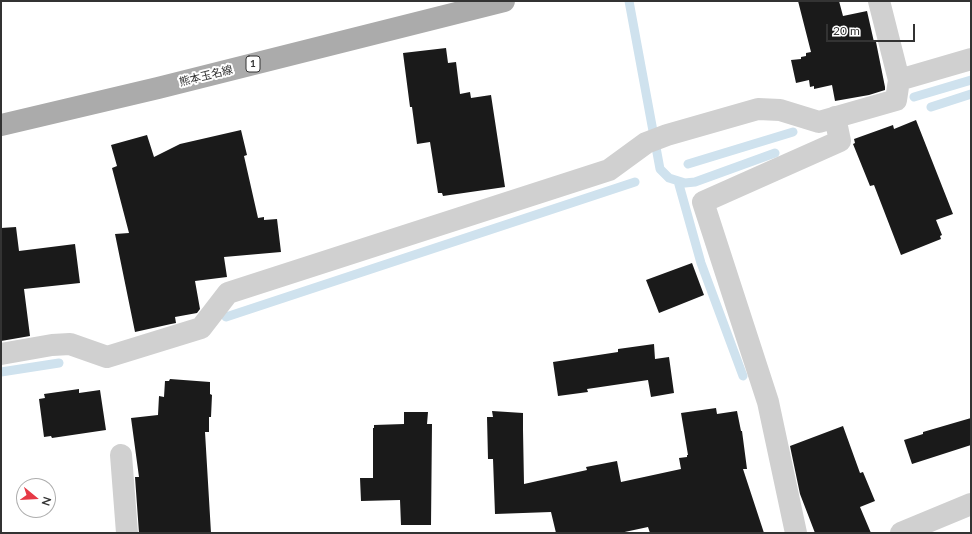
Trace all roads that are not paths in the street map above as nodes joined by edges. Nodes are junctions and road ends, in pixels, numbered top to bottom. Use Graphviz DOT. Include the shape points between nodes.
graph roads {
  1 [pos="504,1"];
  2 [pos="879,1"];
  3 [pos="971,59"];
  4 [pos="900,80"];
  5 [pos="835,117"];
  6 [pos="1,125"];
  7 [pos="1,354"];
  8 [pos="121,455"];
  9 [pos="971,504"];
  10 [pos="126,533"];
  11 [pos="796,533"];
  12 [pos="901,533"];
  1 -- 6 [label="main road, 熊本玉名線 / 1"];
  2 -- 4 [label="street"];
  3 -- 4 [label="street"];
  4 -- 5 [label="street" via="896,100"];
  5 -- 7 [label="street" via="819,122 780,110 758,109 646,143 609,170 228,293 201,328 107,358 70,344"];
  5 -- 11 [label="street" via="840,141 703,202 768,402"];
  8 -- 10 [label="street"];
  9 -- 12 [label="street"];
}
